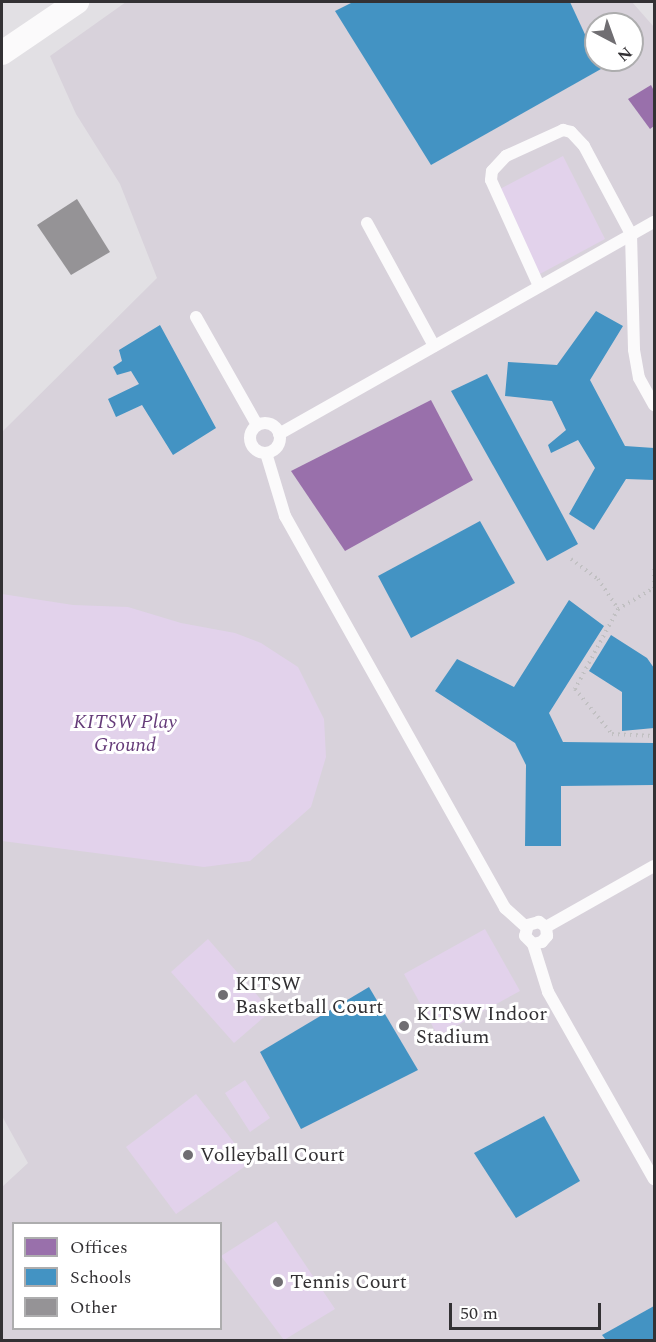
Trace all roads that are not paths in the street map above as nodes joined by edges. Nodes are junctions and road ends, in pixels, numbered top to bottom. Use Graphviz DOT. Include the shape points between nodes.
graph roads {
  1 [pos="71,3"];
  2 [pos="2,53"];
  3 [pos="654,222"];
  4 [pos="367,223"];
  5 [pos="630,234"];
  6 [pos="539,286"];
  7 [pos="196,317"];
  8 [pos="434,346"];
  9 [pos="654,405"];
  10 [pos="257,425"];
  11 [pos="279,434"];
  12 [pos="266,453"];
  13 [pos="654,866"];
  14 [pos="526,927"];
  15 [pos="546,927"];
  16 [pos="533,944"];
  17 [pos="654,1179"];
  1 -- 2 [label="street"];
  3 -- 5 [label="lane"];
  4 -- 8 [label="lane"];
  5 -- 6 [label="lane"];
  5 -- 6 [label="lane" via="584,146 571,132 554,132 506,156 492,171 492,188"];
  5 -- 9 [label="lane" via="634,351 639,378"];
  6 -- 8 [label="lane"];
  7 -- 10 [label="lane"];
  8 -- 11 [label="lane"];
  10 -- 11 [label="lane" via="270,424"];
  10 -- 12 [label="lane" via="250,433 250,442 256,450"];
  11 -- 12 [label="lane" via="277,446"];
  12 -- 14 [label="lane" via="285,516 505,908"];
  13 -- 15 [label="lane"];
  14 -- 15 [label="lane" via="536,921"];
  14 -- 16 [label="lane" via="526,938"];
  15 -- 16 [label="lane" via="544,941"];
  16 -- 17 [label="lane" via="548,992"];
}
